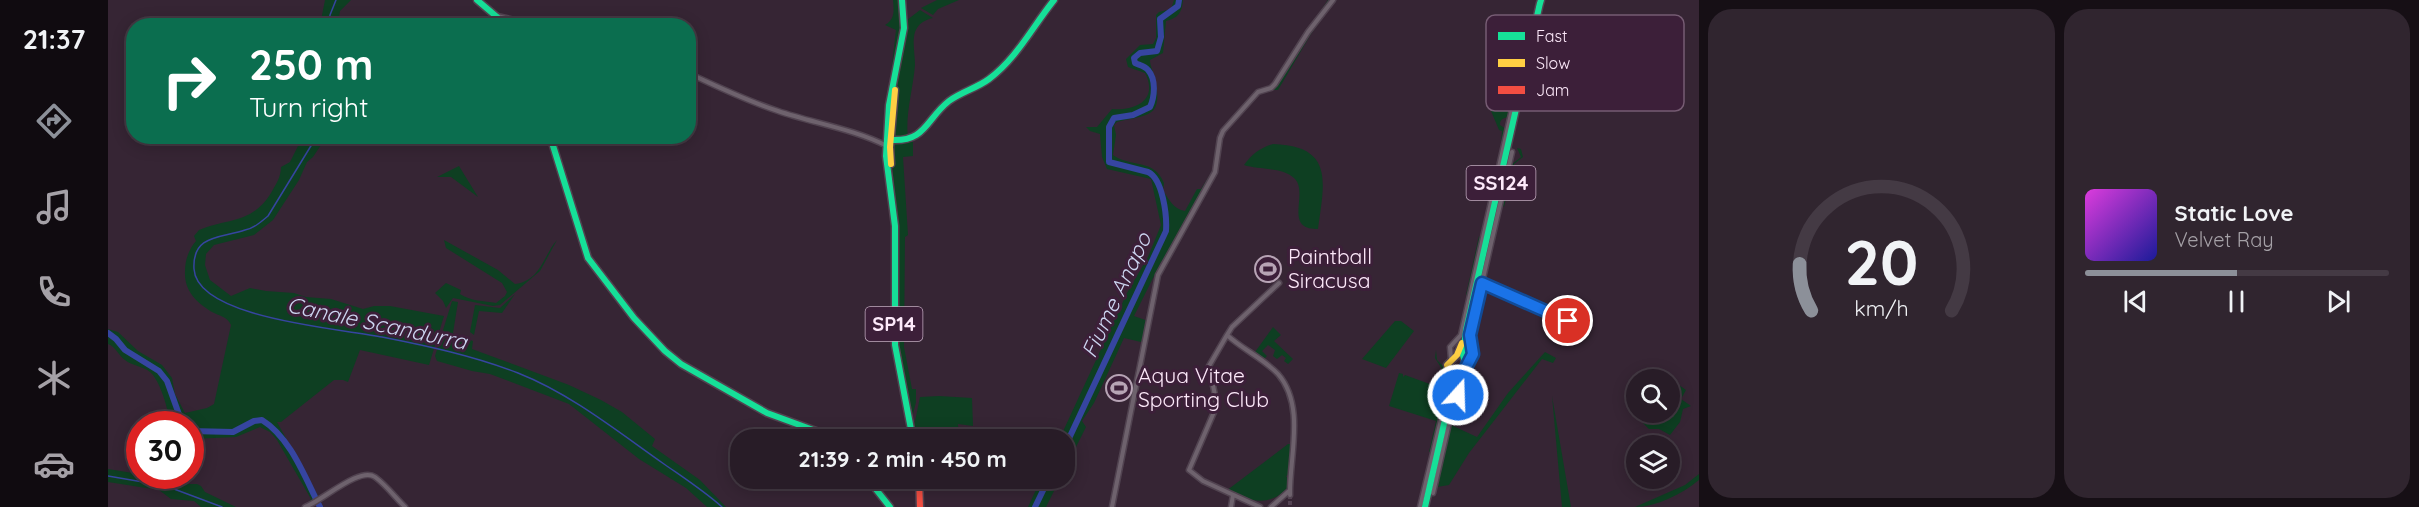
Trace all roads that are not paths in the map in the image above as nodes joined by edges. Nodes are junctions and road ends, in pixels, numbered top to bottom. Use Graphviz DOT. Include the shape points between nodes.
graph roads {
  1 [pos="477,0"];
  2 [pos="902,0"];
  3 [pos="1054,0"];
  4 [pos="1333,0"];
  5 [pos="496,16"];
  6 [pos="505,18"];
  7 [pos="898,62"];
  8 [pos="696,77"];
  9 [pos="1513,111"];
  10 [pos="1516,111"];
  11 [pos="891,142"];
  12 [pos="552,144"];
  13 [pos="1512,152"];
  14 [pos="893,207"];
  15 [pos="1279,283"];
  16 [pos="1482,283"];
  17 [pos="1568,321"];
  18 [pos="1466,330"];
  19 [pos="1227,335"];
  20 [pos="1453,358"];
  21 [pos="1464,361"];
  22 [pos="1450,373"];
  23 [pos="1461,376"];
  24 [pos="1449,404"];
  25 [pos="811,429"];
  26 [pos="911,429"];
  27 [pos="876,489"];
  28 [pos="919,489"];
  29 [pos="1433,493"];
  30 [pos="1233,495"];
  31 [pos="919,505"];
  32 [pos="305,507"];
  33 [pos="405,507"];
  34 [pos="890,507"];
  35 [pos="1112,507"];
  36 [pos="1232,507"];
  37 [pos="1260,507"];
  38 [pos="1271,507"];
  39 [pos="1420,507"];
  40 [pos="1425,507"];
  1 -- 5 [label="main road"];
  2 -- 7 [label="main road, SP14" via="904,28"];
  3 -- 11 [label="main road" via="994,75 947,103 919,135 905,142"];
  4 -- 35 [label="street" via="1275,84 1258,92 1223,131 1215,172 1159,271"];
  5 -- 6 [label="street"];
  7 -- 11 [label="main road, SP14"];
  7 -- 11 [label="main road, SP14" via="890,105"];
  8 -- 11 [label="street" via="778,111"];
  9 -- 20 [label="street" via="1461,334 1450,347"];
  10 -- 18 [label="main road, SS124"];
  11 -- 14 [label="main road, SP14"];
  11 -- 14 [label="main road, SP14"];
  12 -- 25 [label="main road" via="588,258 634,318 681,364 767,413"];
  13 -- 16 [label="street"];
  14 -- 26 [label="main road, SP14" via="895,345"];
  15 -- 19 [label="street"];
  16 -- 17 [label="street"];
  16 -- 21 [label="street" via="1470,335 1473,352"];
  18 -- 20 [label="main road"];
  18 -- 21 [label="main road"];
  19 -- 30 [label="street" via="1209,366 1216,409 1188,468 1203,482"];
  19 -- 38 [label="street" via="1278,375 1290,399 1294,419 1290,493"];
  20 -- 21 [label="main road"];
  20 -- 22 [label="main road" via="1447,365"];
  21 -- 23 [label="main road" via="1466,372"];
  22 -- 23 [label="main road"];
  22 -- 24 [label="main road"];
  22 -- 39 [label="street" via="1442,381 1446,399"];
  23 -- 24 [label="main road"];
  23 -- 29 [label="street" via="1466,386 1454,401"];
  24 -- 40 [label="main road"];
  27 -- 34 [label="main road"];
  28 -- 31 [label="main road"];
  30 -- 36 [label="street"];
  30 -- 37 [label="street"];
  32 -- 33 [label="street" via="367,474 376,477"];
}
